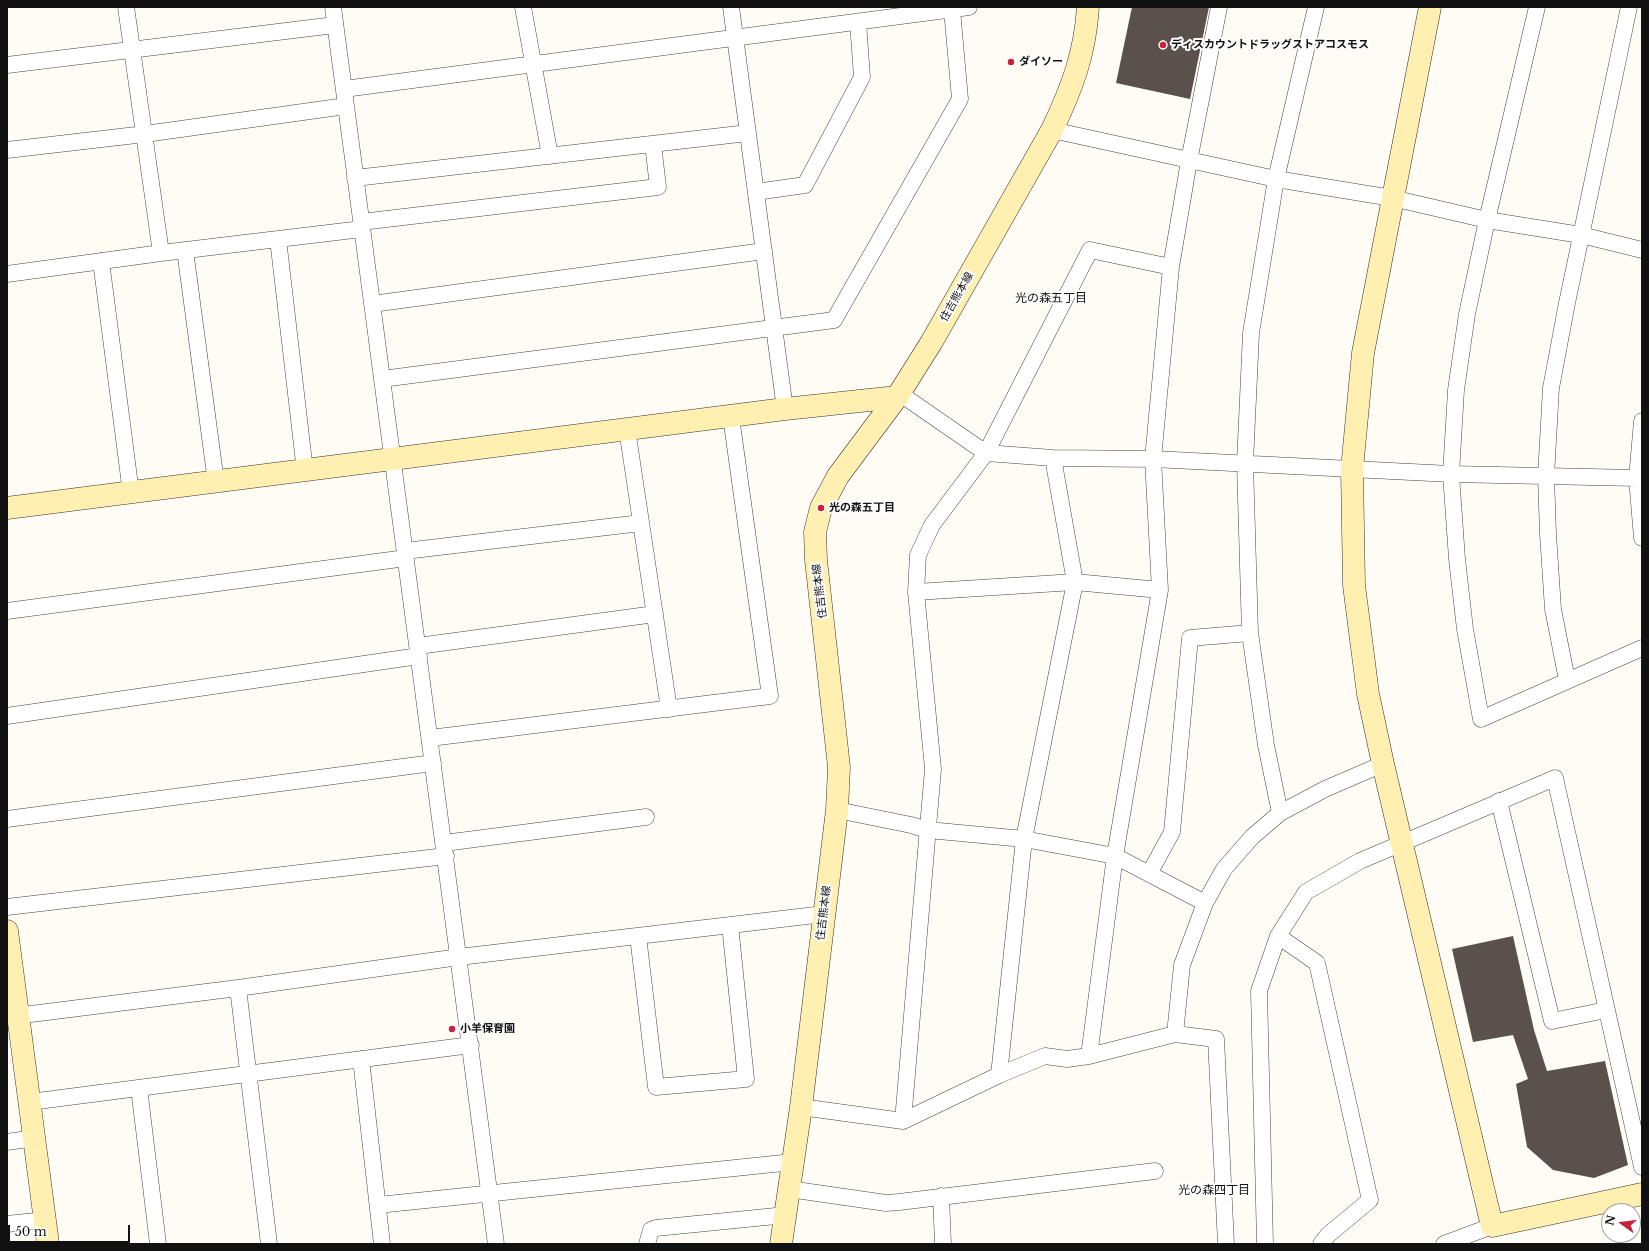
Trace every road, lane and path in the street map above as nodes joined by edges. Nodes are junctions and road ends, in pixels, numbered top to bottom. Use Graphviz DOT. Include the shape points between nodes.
graph roads {
  1 [pos="126,7"];
  2 [pos="333,7"];
  3 [pos="523,7"];
  4 [pos="731,7"];
  5 [pos="969,7"];
  6 [pos="1088,7"];
  7 [pos="1219,7"];
  8 [pos="1316,7"];
  9 [pos="1430,7"];
  10 [pos="1537,7"];
  11 [pos="1629,7"];
  12 [pos="952,10"];
  13 [pos="858,22"];
  14 [pos="336,25"];
  15 [pos="735,37"];
  16 [pos="133,48"];
  17 [pos="7,65"];
  18 [pos="532,65"];
  19 [pos="344,88"];
  20 [pos="346,106"];
  21 [pos="1052,130"];
  22 [pos="748,133"];
  23 [pos="145,134"];
  24 [pos="653,144"];
  25 [pos="7,150"];
  26 [pos="550,156"];
  27 [pos="1189,161"];
  28 [pos="355,178"];
  29 [pos="1276,178"];
  30 [pos="756,192"];
  31 [pos="1392,198"];
  32 [pos="1487,220"];
  33 [pos="361,226"];
  34 [pos="1581,235"];
  35 [pos="278,239"];
  36 [pos="185,250"];
  37 [pos="1642,250"];
  38 [pos="764,251"];
  39 [pos="161,253"];
  40 [pos="101,261"];
  41 [pos="1171,267"];
  42 [pos="7,274"];
  43 [pos="372,304"];
  44 [pos="774,328"];
  45 [pos="382,379"];
  46 [pos="898,395"];
  47 [pos="785,409"];
  48 [pos="731,417"];
  49 [pos="1642,421"];
  50 [pos="627,429"];
  51 [pos="986,453"];
  52 [pos="1053,458"];
  53 [pos="1153,459"];
  54 [pos="393,460"];
  55 [pos="1245,463"];
  56 [pos="1352,469"];
  57 [pos="305,471"];
  58 [pos="1451,474"];
  59 [pos="1546,476"];
  60 [pos="1637,478"];
  61 [pos="216,482"];
  62 [pos="131,493"];
  63 [pos="7,508"];
  64 [pos="642,523"];
  65 [pos="1642,538"];
  66 [pos="405,555"];
  67 [pos="1075,582"];
  68 [pos="1160,590"];
  69 [pos="916,592"];
  70 [pos="7,611"];
  71 [pos="655,614"];
  72 [pos="1250,633"];
  73 [pos="1642,648"];
  74 [pos="418,651"];
  75 [pos="1566,680"];
  76 [pos="669,709"];
  77 [pos="7,716"];
  78 [pos="430,738"];
  79 [pos="433,763"];
  80 [pos="1383,764"];
  81 [pos="1500,801"];
  82 [pos="837,810"];
  83 [pos="1280,813"];
  84 [pos="646,817"];
  85 [pos="7,819"];
  86 [pos="928,830"];
  87 [pos="1024,839"];
  88 [pos="1402,844"];
  89 [pos="445,850"];
  90 [pos="1115,856"];
  91 [pos="1149,874"];
  92 [pos="1205,903"];
  93 [pos="7,907"];
  94 [pos="824,914"];
  95 [pos="730,926"];
  96 [pos="7,931"];
  97 [pos="638,936"];
  98 [pos="1278,936"];
  99 [pos="459,957"];
  100 [pos="238,988"];
  101 [pos="1606,1010"];
  102 [pos="13,1016"];
  103 [pos="1175,1034"];
  104 [pos="471,1045"];
  105 [pos="1089,1056"];
  106 [pos="361,1059"];
  107 [pos="248,1074"];
  108 [pos="999,1074"];
  109 [pos="139,1088"];
  110 [pos="30,1102"];
  111 [pos="801,1107"];
  112 [pos="903,1121"];
  113 [pos="35,1138"];
  114 [pos="7,1142"];
  115 [pos="793,1162"];
  116 [pos="1642,1167"];
  117 [pos="1155,1171"];
  118 [pos="789,1189"];
  119 [pos="490,1194"];
  120 [pos="1642,1194"];
  121 [pos="941,1196"];
  122 [pos="378,1205"];
  123 [pos="786,1215"];
  124 [pos="45,1220"];
  125 [pos="7,1224"];
  126 [pos="1492,1226"];
  127 [pos="48,1244"];
  128 [pos="158,1244"];
  129 [pos="269,1244"];
  130 [pos="382,1244"];
  131 [pos="496,1244"];
  132 [pos="646,1244"];
  133 [pos="781,1244"];
  134 [pos="943,1244"];
  135 [pos="1226,1244"];
  136 [pos="1265,1244"];
  137 [pos="1321,1244"];
  138 [pos="1444,1244"];
  1 -- 16 [label="street"];
  2 -- 14 [label="street"];
  3 -- 18 [label="street"];
  4 -- 15 [label="street"];
  5 -- 12 [label="street"];
  6 -- 21 [label="street, 住吉熊本線" via="1080,63"];
  7 -- 27 [label="street"];
  8 -- 29 [label="street"];
  9 -- 31 [label="street"];
  10 -- 32 [label="street"];
  11 -- 34 [label="street"];
  12 -- 13 [label="street"];
  12 -- 44 [label="street" via="960,99 834,320"];
  13 -- 15 [label="street"];
  13 -- 30 [label="street" via="862,77 804,185"];
  14 -- 16 [label="street"];
  14 -- 19 [label="street"];
  15 -- 18 [label="street"];
  15 -- 22 [label="street"];
  16 -- 17 [label="street"];
  16 -- 23 [label="street"];
  18 -- 19 [label="street"];
  18 -- 26 [label="street"];
  19 -- 20 [label="street"];
  20 -- 23 [label="street"];
  20 -- 28 [label="street"];
  21 -- 27 [label="street"];
  21 -- 46 [label="street, 住吉熊本線"];
  22 -- 24 [label="street"];
  22 -- 30 [label="street"];
  23 -- 25 [label="street"];
  23 -- 39 [label="street"];
  24 -- 26 [label="street"];
  24 -- 33 [label="street" via="658,187"];
  26 -- 28 [label="street"];
  27 -- 29 [label="street"];
  27 -- 41 [label="street"];
  28 -- 33 [label="street"];
  29 -- 31 [label="street"];
  29 -- 55 [label="street" via="1251,333"];
  30 -- 38 [label="street"];
  31 -- 32 [label="street"];
  31 -- 56 [label="street" via="1363,353"];
  32 -- 34 [label="street"];
  32 -- 58 [label="street" via="1467,314 1456,390"];
  33 -- 35 [label="street"];
  33 -- 43 [label="street"];
  34 -- 37 [label="street"];
  34 -- 59 [label="street" via="1551,388"];
  35 -- 36 [label="street"];
  35 -- 57 [label="street"];
  36 -- 39 [label="street"];
  36 -- 61 [label="street"];
  38 -- 43 [label="street"];
  38 -- 44 [label="street"];
  39 -- 40 [label="street"];
  40 -- 42 [label="street"];
  40 -- 62 [label="street"];
  41 -- 51 [label="street" via="1090,250"];
  41 -- 53 [label="street"];
  43 -- 45 [label="street"];
  44 -- 45 [label="street"];
  44 -- 47 [label="street"];
  45 -- 54 [label="street"];
  46 -- 47 [label="street"];
  46 -- 51 [label="street"];
  46 -- 82 [label="street, 住吉熊本線" via="838,476 821,508 815,532 839,767"];
  47 -- 48 [label="street"];
  48 -- 50 [label="street"];
  48 -- 76 [label="street" via="770,696"];
  49 -- 60 [label="street"];
  50 -- 54 [label="street"];
  50 -- 64 [label="street"];
  51 -- 52 [label="street"];
  51 -- 69 [label="street" via="932,525 918,555"];
  52 -- 53 [label="street"];
  52 -- 67 [label="street"];
  53 -- 55 [label="street"];
  53 -- 68 [label="street"];
  54 -- 57 [label="street"];
  54 -- 66 [label="street"];
  55 -- 56 [label="street"];
  55 -- 72 [label="street"];
  56 -- 58 [label="street"];
  56 -- 80 [label="street" via="1354,585 1368,694"];
  57 -- 61 [label="street"];
  58 -- 59 [label="street"];
  58 -- 75 [label="street" via="1465,629 1481,719"];
  59 -- 60 [label="street"];
  59 -- 75 [label="street" via="1554,609"];
  60 -- 65 [label="street"];
  61 -- 62 [label="street"];
  62 -- 63 [label="street"];
  64 -- 66 [label="street"];
  64 -- 71 [label="street"];
  66 -- 70 [label="street"];
  66 -- 74 [label="street"];
  67 -- 68 [label="street"];
  67 -- 69 [label="street"];
  67 -- 87 [label="street"];
  68 -- 90 [label="street"];
  69 -- 86 [label="street" via="933,769"];
  71 -- 74 [label="street"];
  71 -- 76 [label="street"];
  72 -- 83 [label="street" via="1266,745"];
  72 -- 91 [label="street" via="1190,638 1172,832"];
  73 -- 75 [label="street"];
  74 -- 77 [label="street"];
  74 -- 78 [label="street"];
  76 -- 78 [label="street"];
  78 -- 79 [label="street"];
  79 -- 85 [label="street"];
  79 -- 89 [label="street"];
  80 -- 83 [label="street" via="1325,789"];
  80 -- 88 [label="street"];
  81 -- 88 [label="street"];
  81 -- 101 [label="street" via="1552,1021"];
  81 -- 101 [label="street" via="1555,778"];
  82 -- 86 [label="street"];
  82 -- 94 [label="street, 住吉熊本線"];
  83 -- 92 [label="street" via="1252,837 1224,869"];
  84 -- 89 [label="street"];
  86 -- 87 [label="street"];
  86 -- 112 [label="street"];
  87 -- 90 [label="street"];
  87 -- 108 [label="street"];
  88 -- 98 [label="street" via="1360,861 1306,892"];
  88 -- 126 [label="street"];
  89 -- 93 [label="street"];
  89 -- 99 [label="street"];
  90 -- 91 [label="street"];
  90 -- 105 [label="street"];
  91 -- 92 [label="street"];
  92 -- 103 [label="street" via="1182,965"];
  94 -- 95 [label="street"];
  94 -- 111 [label="street, 住吉熊本線"];
  95 -- 97 [label="street"];
  95 -- 97 [label="street" via="746,1079 656,1088"];
  96 -- 102 [label="street"];
  97 -- 99 [label="street"];
  98 -- 136 [label="street" via="1259,991"];
  98 -- 137 [label="street" via="1317,963 1370,1200 1328,1235"];
  99 -- 100 [label="street"];
  99 -- 104 [label="street"];
  100 -- 102 [label="street"];
  100 -- 107 [label="street"];
  101 -- 116 [label="street"];
  102 -- 110 [label="street"];
  103 -- 105 [label="street"];
  103 -- 135 [label="street" via="1216,1039"];
  104 -- 106 [label="street"];
  104 -- 119 [label="street"];
  105 -- 108 [label="street" via="1067,1059 1045,1056"];
  106 -- 107 [label="street"];
  106 -- 122 [label="street"];
  107 -- 109 [label="street"];
  107 -- 129 [label="street"];
  108 -- 112 [label="street"];
  109 -- 110 [label="street"];
  109 -- 128 [label="street"];
  110 -- 113 [label="street"];
  111 -- 112 [label="street"];
  111 -- 115 [label="street, 住吉熊本線"];
  113 -- 114 [label="street"];
  113 -- 124 [label="street"];
  115 -- 118 [label="street, 住吉熊本線"];
  115 -- 119 [label="street"];
  117 -- 121 [label="street"];
  118 -- 121 [label="street" via="886,1203"];
  118 -- 123 [label="street, 住吉熊本線"];
  119 -- 122 [label="street"];
  119 -- 131 [label="street"];
  120 -- 126 [label="street"];
  121 -- 134 [label="street"];
  122 -- 130 [label="street"];
  123 -- 132 [label="street" via="656,1228 651,1230"];
  123 -- 133 [label="street, 住吉熊本線"];
  124 -- 125 [label="street"];
  124 -- 127 [label="street"];
  126 -- 138 [label="street"];
}
